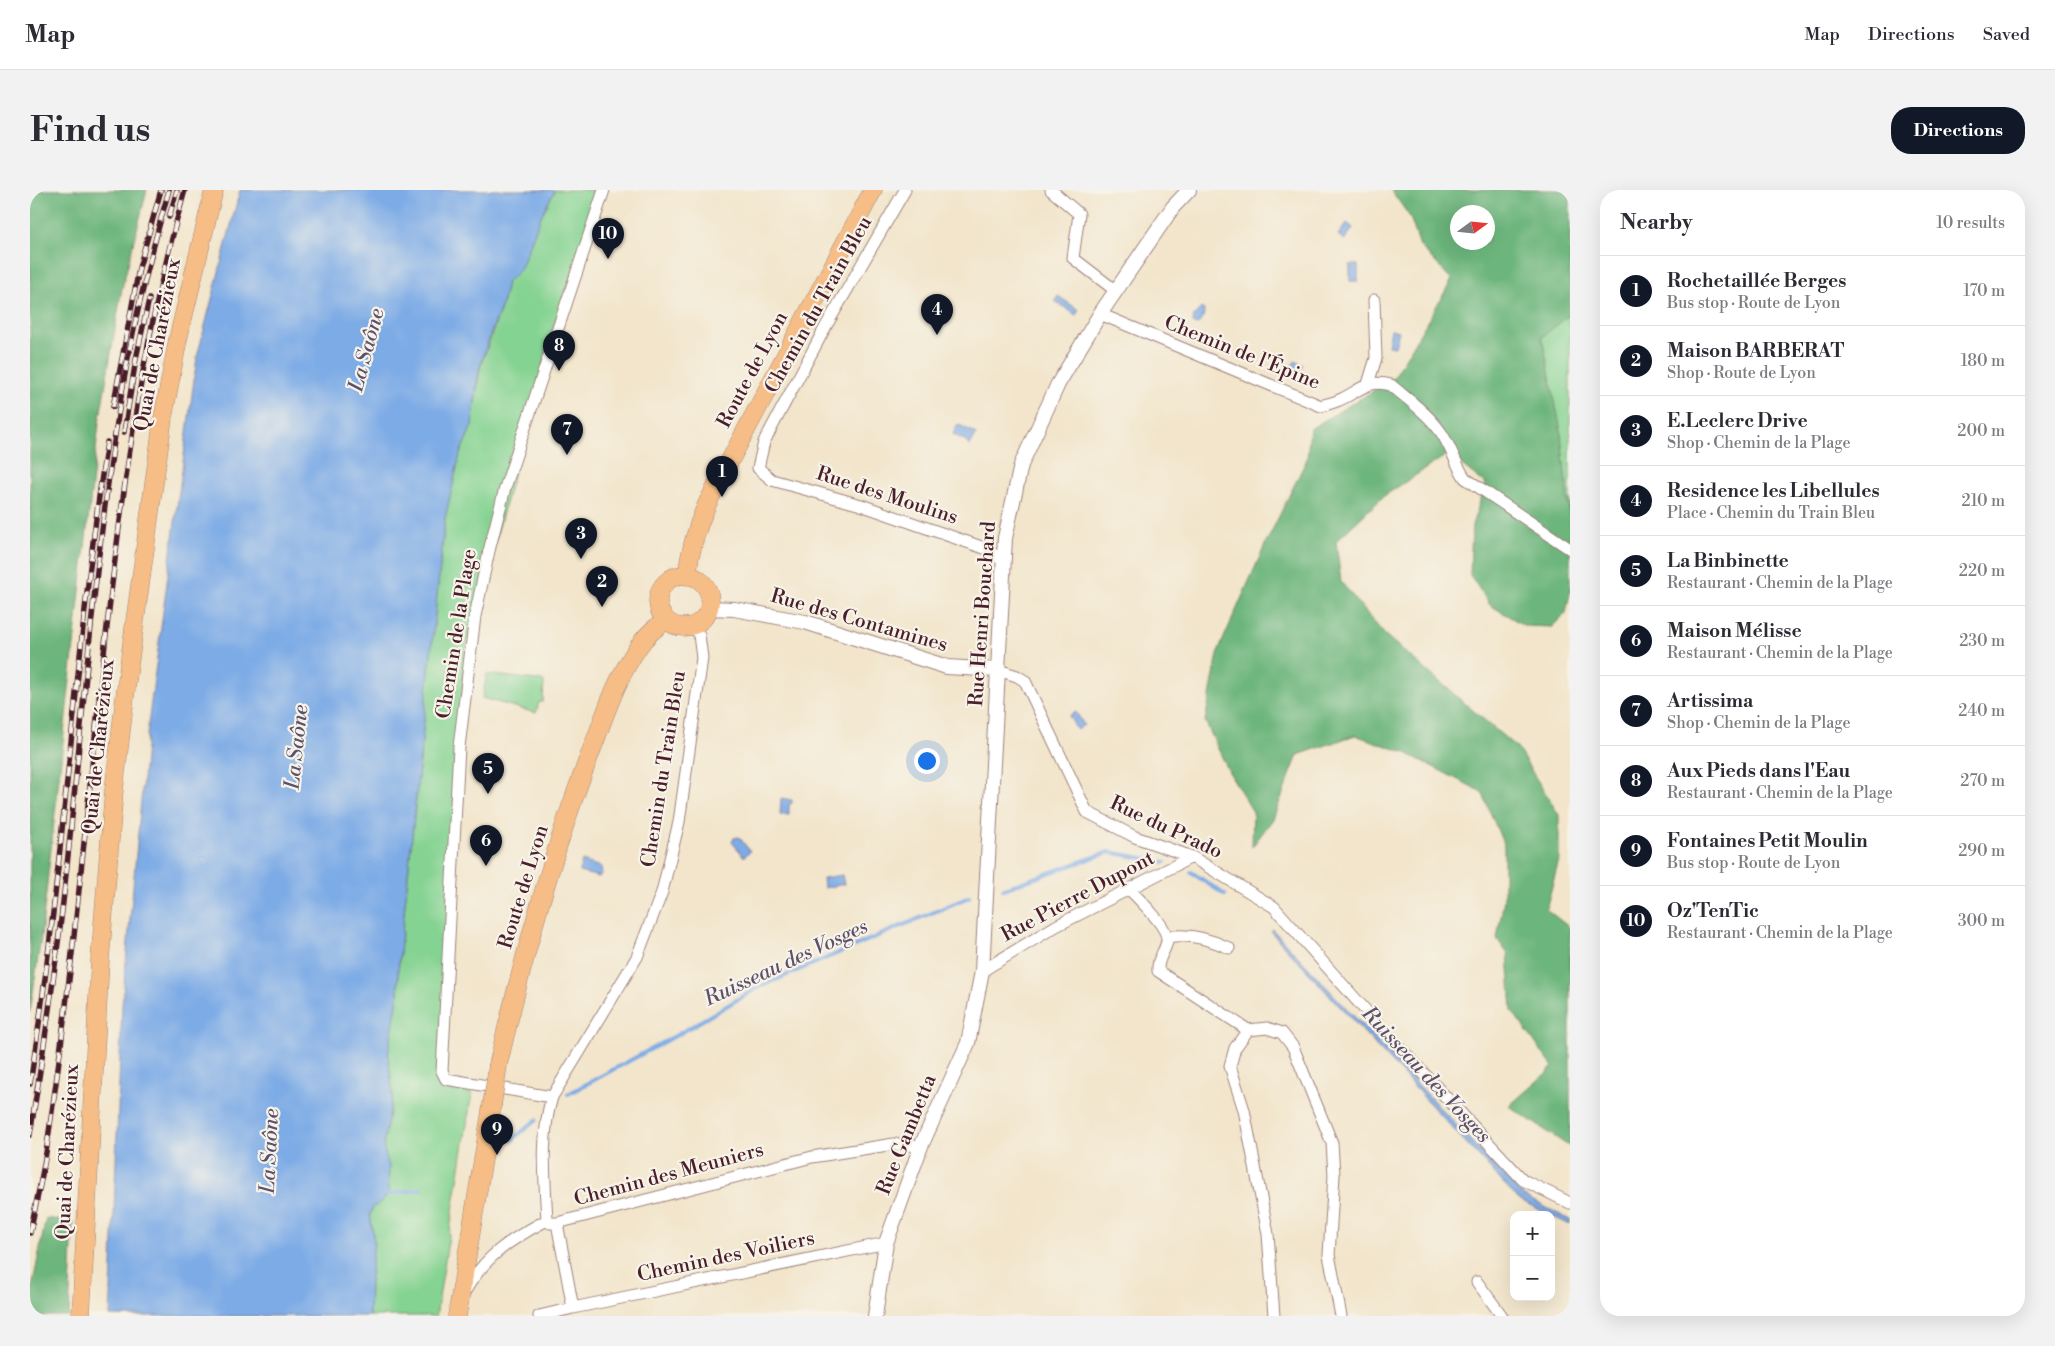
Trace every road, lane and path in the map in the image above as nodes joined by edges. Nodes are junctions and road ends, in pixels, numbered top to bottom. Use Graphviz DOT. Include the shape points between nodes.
graph roads {
  1 [pos="214,190"];
  2 [pos="604,190"];
  3 [pos="873,190"];
  4 [pos="905,190"];
  5 [pos="1051,190"];
  6 [pos="1189,190"];
  7 [pos="1116,290"];
  8 [pos="1374,300"];
  9 [pos="1100,314"];
  10 [pos="1368,384"];
  11 [pos="758,468"];
  12 [pos="1570,549"];
  13 [pos="1004,562"];
  14 [pos="687,576"];
  15 [pos="709,608"];
  16 [pos="666,620"];
  17 [pos="694,625"];
  18 [pos="998,670"];
  19 [pos="1192,857"];
  20 [pos="1130,890"];
  21 [pos="1168,937"];
  22 [pos="1229,948"];
  23 [pos="982,971"];
  24 [pos="1248,1030"];
  25 [pos="552,1097"];
  26 [pos="921,1146"];
  27 [pos="1570,1203"];
  28 [pos="552,1222"];
  29 [pos="886,1243"];
  30 [pos="1477,1282"];
  31 [pos="459,1308"];
  32 [pos="573,1308"];
  33 [pos="81,1316"];
  34 [pos="539,1316"];
  35 [pos="875,1316"];
  36 [pos="1274,1316"];
  37 [pos="1341,1316"];
  38 [pos="1502,1316"];
  1 -- 33 [label="main road, Quai de Charézieux" via="178,339 163,418 114,790 100,960"];
  2 -- 25 [label="street, Chemin de la Plage" via="506,488 489,551 475,616 459,747 442,1071 446,1079"];
  3 -- 14 [label="main road, Route de Lyon" via="708,502 690,551"];
  4 -- 11 [label="street, Chemin du Train Bleu" via="826,326 764,442"];
  5 -- 7 [label="street" via="1079,214 1073,258"];
  6 -- 7 [label="street, Rue Henri Bouchard" via="1173,207"];
  7 -- 9 [label="street, Rue Henri Bouchard"];
  8 -- 10 [label="street" via="1376,358"];
  9 -- 10 [label="street, Chemin de l'Épine" via="1322,406"];
  9 -- 13 [label="street, Rue Henri Bouchard" via="1058,384 1021,464 1005,538"];
  10 -- 12 [label="street" via="1382,382 1391,385 1437,426 1465,478"];
  11 -- 13 [label="street, Rue des Moulins" via="772,480 861,505 987,549"];
  13 -- 18 [label="street, Rue Henri Bouchard"];
  14 -- 15 [label="main road" via="695,578 707,591"];
  14 -- 16 [label="main road" via="672,579 661,590 659,608"];
  15 -- 17 [label="main road"];
  15 -- 18 [label="street, Rue des Contamines" via="734,609 805,622 947,667"];
  16 -- 17 [label="main road" via="679,627"];
  16 -- 31 [label="main road, Route de Lyon, bridge" via="650,632 623,673 581,776 544,888 498,1065"];
  17 -- 25 [label="street, Chemin du Train Bleu" via="702,649 700,666 678,822 662,892 636,957"];
  18 -- 19 [label="street, Rue du Prado" via="1025,681 1087,812 1135,837"];
  18 -- 23 [label="street, Rue Henri Bouchard"];
  19 -- 20 [label="street, Rue Pierre Dupont"];
  19 -- 27 [label="street, Rue du Prado" via="1274,907 1375,1021 1524,1180"];
  20 -- 21 [label="street" via="1151,911"];
  20 -- 23 [label="street, Rue Pierre Dupont" via="1056,926"];
  21 -- 22 [label="street" via="1179,935 1211,939"];
  21 -- 24 [label="street" via="1157,961 1158,971"];
  23 -- 26 [label="street, Rue Gambetta" via="968,1043"];
  24 -- 36 [label="street" via="1235,1048 1230,1066 1244,1110 1268,1234"];
  24 -- 37 [label="street" via="1267,1028 1282,1033 1294,1047 1332,1142 1334,1175 1329,1255"];
  25 -- 28 [label="street, Chemin du Train Bleu" via="545,1132"];
  26 -- 28 [label="street, Chemin des Meuniers" via="894,1144 812,1157"];
  26 -- 29 [label="street, Rue Gambetta"];
  28 -- 31 [label="street, Chemin des Meuniers" via="495,1252 476,1272"];
  28 -- 32 [label="street"];
  29 -- 32 [label="street, Chemin des Voiliers"];
  29 -- 35 [label="street, Rue Gambetta"];
  30 -- 38 [label="street"];
  32 -- 34 [label="street, Chemin des Voiliers"];
}
